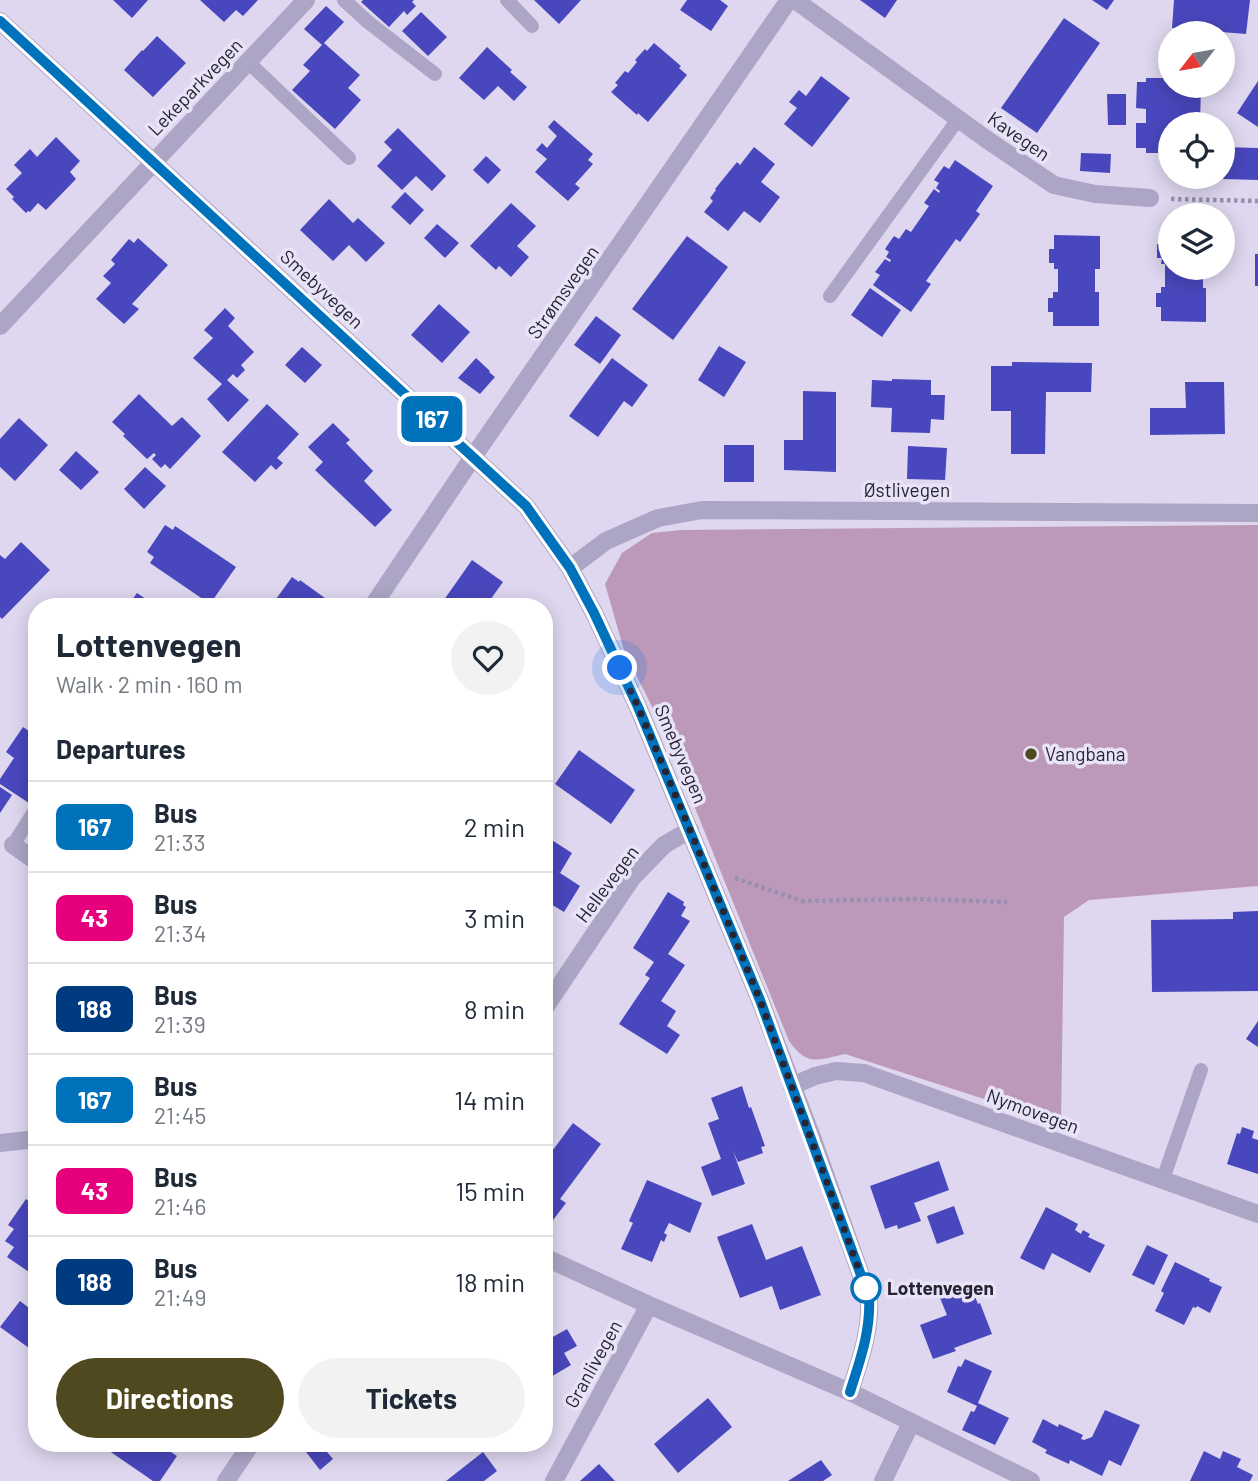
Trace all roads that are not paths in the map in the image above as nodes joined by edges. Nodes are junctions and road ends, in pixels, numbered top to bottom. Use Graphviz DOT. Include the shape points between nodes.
graph roads {
  1 [pos="306,0"];
  2 [pos="344,0"];
  3 [pos="506,0"];
  4 [pos="792,0"];
  5 [pos="0,21"];
  6 [pos="532,26"];
  7 [pos="248,62"];
  8 [pos="435,75"];
  9 [pos="959,118"];
  10 [pos="349,159"];
  11 [pos="153,162"];
  12 [pos="1150,198"];
  13 [pos="830,296"];
  14 [pos="0,326"];
  15 [pos="473,457"];
  16 [pos="1258,513"];
  17 [pos="570,568"];
  18 [pos="378,598"];
  19 [pos="28,821"];
  20 [pos="690,830"];
  21 [pos="13,845"];
  22 [pos="28,856"];
  23 [pos="553,996"];
  24 [pos="1201,1070"];
  25 [pos="792,1086"];
  26 [pos="28,1140"];
  27 [pos="0,1143"];
  28 [pos="1163,1179"];
  29 [pos="1258,1214"];
  30 [pos="553,1261"];
  31 [pos="649,1305"];
  32 [pos="850,1392"];
  33 [pos="911,1423"];
  34 [pos="246,1452"];
  35 [pos="226,1481"];
  36 [pos="554,1481"];
  37 [pos="883,1481"];
  38 [pos="1031,1481"];
  1 -- 7 [label="street, Lekeparkvegen"];
  2 -- 8 [label="lane"];
  3 -- 6 [label="lane"];
  4 -- 9 [label="street, Kavegen"];
  4 -- 15 [label="street, Strømsvegen"];
  5 -- 11 [label="street, Smebyvegen"];
  7 -- 10 [label="lane"];
  7 -- 11 [label="street, Lekeparkvegen"];
  9 -- 12 [label="street, Kavegen" via="1054,185"];
  9 -- 13 [label="lane"];
  11 -- 14 [label="street, Lekeparkvegen"];
  11 -- 15 [label="street, Smebyvegen"];
  15 -- 17 [label="street, Smebyvegen" via="526,506"];
  15 -- 18 [label="street, Strømsvegen"];
  16 -- 17 [label="street, Østlivegen" via="702,510 658,518 606,541"];
  17 -- 20 [label="street, Smebyvegen" via="638,707"];
  19 -- 21 [label="lane"];
  20 -- 23 [label="street, Hellevegen" via="664,845 632,878"];
  20 -- 25 [label="street, Smebyvegen"];
  21 -- 22 [label="street"];
  24 -- 28 [label="lane"];
  25 -- 28 [label="street, Nymovegen" via="836,1071 864,1073"];
  25 -- 32 [label="street, Smebyvegen" via="869,1297 865,1343"];
  26 -- 27 [label="street"];
  28 -- 29 [label="street, Nymovegen"];
  30 -- 31 [label="street"];
  31 -- 32 [label="street"];
  31 -- 36 [label="street, Granlivegen"];
  32 -- 33 [label="street"];
  33 -- 37 [label="street"];
  33 -- 38 [label="street"];
  34 -- 35 [label="street"];
}
